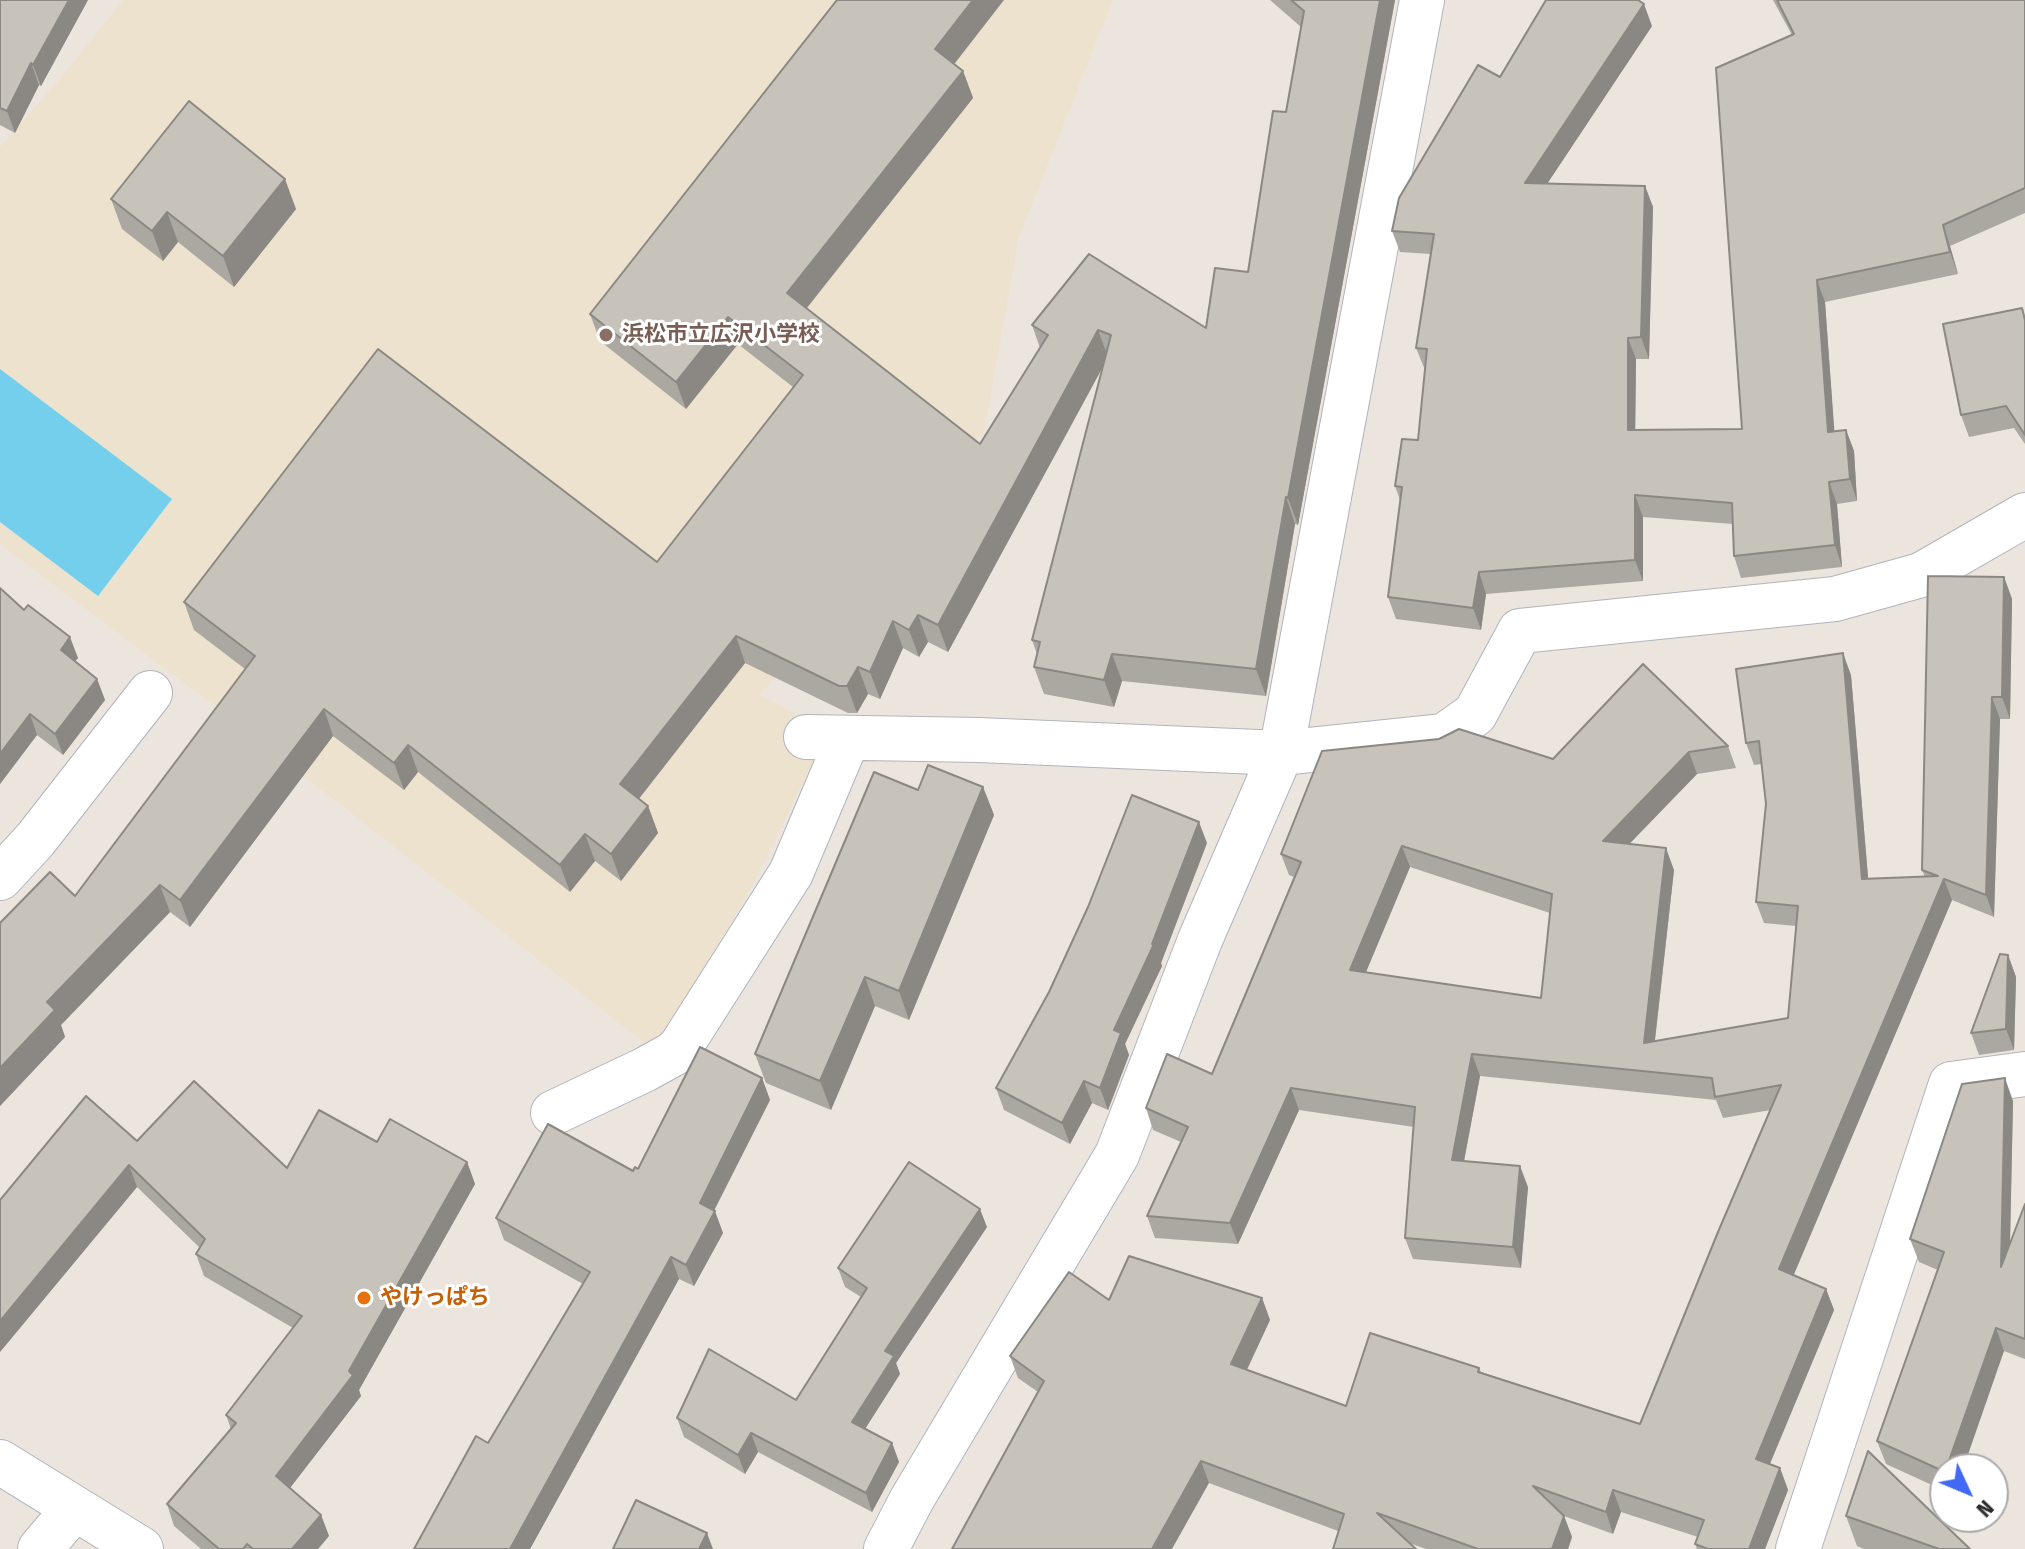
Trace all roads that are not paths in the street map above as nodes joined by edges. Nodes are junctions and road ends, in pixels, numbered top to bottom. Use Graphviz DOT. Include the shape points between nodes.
graph roads {
  1 [pos="1422,0"];
  2 [pos="2025,515"];
  3 [pos="150,693"];
  4 [pos="1281,753"];
  5 [pos="0,878"];
  6 [pos="2025,1074"];
  7 [pos="553,1113"];
  8 [pos="0,1462"];
  9 [pos="74,1509"];
  10 [pos="40,1549"];
  11 [pos="141,1549"];
  12 [pos="886,1549"];
  13 [pos="1798,1549"];
  1 -- 4 [label="street"];
  2 -- 4 [label="street" via="1921,575 1835,599 1520,631 1475,714 1444,736"];
  3 -- 5 [label="street"];
  4 -- 7 [label="street" via="827,738 791,873 681,1046 644,1070"];
  4 -- 12 [label="street" via="1200,940 1117,1155"];
  6 -- 13 [label="street" via="1951,1084"];
  8 -- 9 [label="street"];
  9 -- 10 [label="street"];
  9 -- 11 [label="street"];
}
